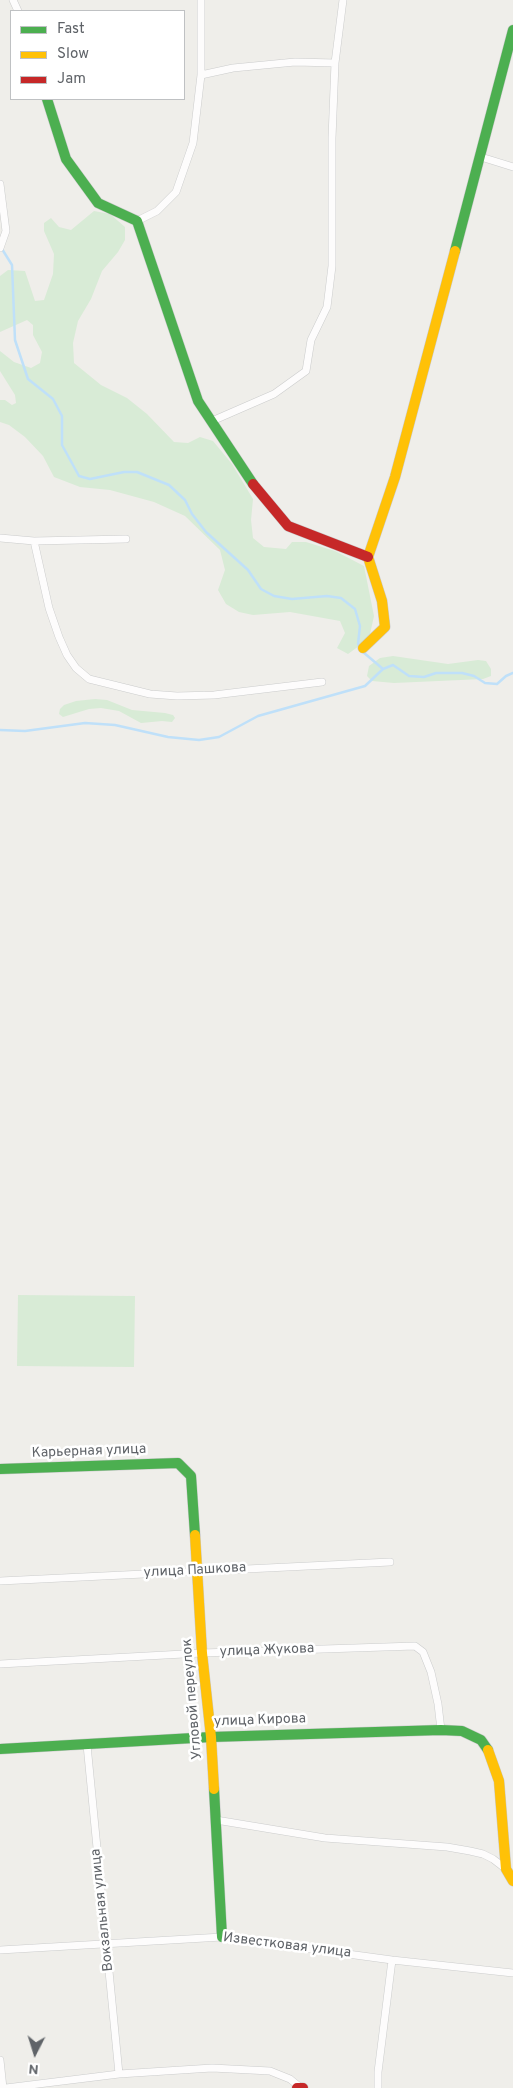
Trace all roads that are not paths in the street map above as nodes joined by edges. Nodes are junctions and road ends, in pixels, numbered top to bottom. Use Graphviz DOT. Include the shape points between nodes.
graph roads {
  1 [pos="201,0"];
  2 [pos="343,0"];
  3 [pos="513,30"];
  4 [pos="335,63"];
  5 [pos="201,75"];
  6 [pos="47,100"];
  7 [pos="481,157"];
  8 [pos="513,167"];
  9 [pos="0,184"];
  10 [pos="137,221"];
  11 [pos="0,248"];
  12 [pos="212,421"];
  13 [pos="0,538"];
  14 [pos="126,539"];
  15 [pos="34,541"];
  16 [pos="368,557"];
  17 [pos="363,648"];
  18 [pos="322,682"];
  19 [pos="178,1463"];
  20 [pos="0,1469"];
  21 [pos="390,1562"];
  22 [pos="198,1570"];
  23 [pos="0,1581"];
  24 [pos="202,1653"];
  25 [pos="0,1664"];
  26 [pos="440,1730"];
  27 [pos="211,1737"];
  28 [pos="86,1745"];
  29 [pos="0,1749"];
  30 [pos="216,1820"];
  31 [pos="506,1870"];
  32 [pos="513,1881"];
  33 [pos="222,1937"];
  34 [pos="106,1943"];
  35 [pos="0,1950"];
  36 [pos="392,1960"];
  37 [pos="513,1972"];
  38 [pos="0,2060"];
  39 [pos="119,2074"];
  40 [pos="5,2088"];
  41 [pos="298,2088"];
  42 [pos="302,2088"];
  43 [pos="378,2088"];
  1 -- 5 [label="street"];
  2 -- 4 [label="street"];
  3 -- 7 [label="street"];
  4 -- 5 [label="street" via="295,62 233,68"];
  4 -- 12 [label="street" via="332,266 327,307 311,340 306,371 274,394"];
  5 -- 10 [label="street" via="193,143 176,192 157,211"];
  6 -- 10 [label="street" via="66,159 98,203"];
  7 -- 8 [label="street"];
  7 -- 16 [label="street" via="395,476"];
  9 -- 11 [label="street" via="6,231"];
  10 -- 12 [label="street" via="198,401"];
  12 -- 16 [label="street" via="256,488 288,526"];
  13 -- 15 [label="street"];
  14 -- 15 [label="street"];
  15 -- 18 [label="street" via="59,637 76,668 89,680 150,694 176,696 214,695"];
  16 -- 17 [label="street" via="382,601 385,627"];
  19 -- 20 [label="street, Карьерная улица"];
  19 -- 22 [label="street, Угловой переулок" via="191,1476"];
  21 -- 22 [label="street, улица Пашкова"];
  22 -- 23 [label="street, улица Пашкова"];
  22 -- 24 [label="street, Угловой переулок"];
  24 -- 25 [label="street, улица Жукова"];
  24 -- 26 [label="street, улица Жукова" via="415,1646 423,1652 431,1672"];
  24 -- 27 [label="street, Угловой переулок"];
  26 -- 27 [label="street, улица Кирова"];
  26 -- 31 [label="street, улица Кирова" via="462,1731 481,1740 492,1754 499,1781"];
  27 -- 28 [label="street, улица Кирова"];
  27 -- 30 [label="street, Угловой переулок"];
  28 -- 29 [label="street, улица Кирова"];
  28 -- 34 [label="street, Вокзальная улица"];
  30 -- 31 [label="street" via="325,1838 447,1847 483,1854"];
  30 -- 33 [label="street, Угловой переулок"];
  31 -- 32 [label="street"];
  33 -- 34 [label="street, Известковая улица"];
  33 -- 36 [label="street, Известковая улица"];
  34 -- 35 [label="street, Известковая улица"];
  34 -- 39 [label="street, Вокзальная улица"];
  36 -- 37 [label="street, Известковая улица"];
  36 -- 43 [label="street"];
  38 -- 40 [label="street"];
  39 -- 40 [label="street"];
  39 -- 42 [label="street" via="251,2069 270,2071"];
  41 -- 42 [label="street"];
}
